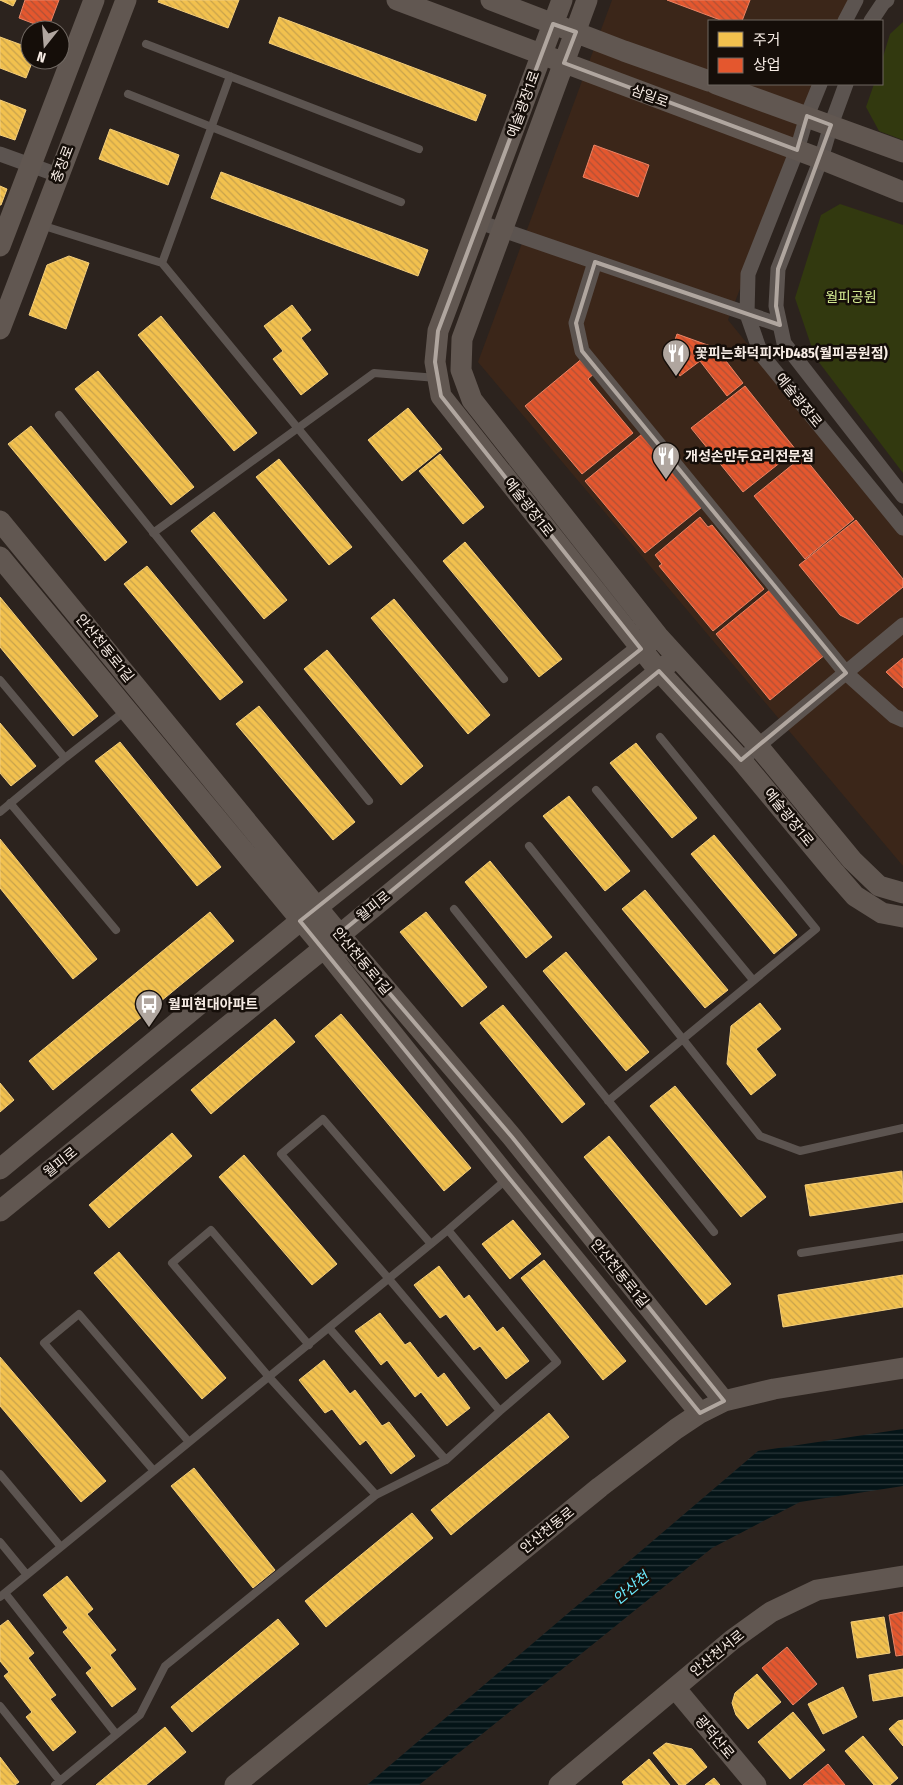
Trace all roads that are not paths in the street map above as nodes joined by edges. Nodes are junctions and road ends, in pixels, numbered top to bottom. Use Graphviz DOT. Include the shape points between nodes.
graph roads {
  1 [pos="94,0"];
  2 [pos="126,0"];
  3 [pos="397,0"];
  4 [pos="491,0"];
  5 [pos="562,0"];
  6 [pos="588,0"];
  7 [pos="856,0"];
  8 [pos="887,0"];
  9 [pos="846,20"];
  10 [pos="872,20"];
  11 [pos="554,24"];
  12 [pos="576,32"];
  13 [pos="146,44"];
  14 [pos="541,55"];
  15 [pos="564,63"];
  16 [pos="230,76"];
  17 [pos="708,81"];
  18 [pos="719,85"];
  19 [pos="820,85"];
  20 [pos="846,85"];
  21 [pos="128,94"];
  22 [pos="807,116"];
  23 [pos="831,125"];
  24 [pos="212,127"];
  25 [pos="419,149"];
  26 [pos="797,150"];
  27 [pos="903,152"];
  28 [pos="0,154"];
  29 [pos="821,159"];
  30 [pos="30,165"];
  31 [pos="58,175"];
  32 [pos="903,192"];
  33 [pos="401,202"];
  34 [pos="479,222"];
  35 [pos="39,225"];
  36 [pos="502,230"];
  37 [pos="0,246"];
  38 [pos="162,262"];
  39 [pos="595,262"];
  40 [pos="747,314"];
  41 [pos="780,325"];
  42 [pos="0,329"];
  43 [pos="438,378"];
  44 [pos="58,415"];
  45 [pos="298,428"];
  46 [pos="903,496"];
  47 [pos="0,521"];
  48 [pos="903,528"];
  49 [pos="153,533"];
  50 [pos="0,557"];
  51 [pos="903,625"];
  52 [pos="658,636"];
  53 [pos="642,649"];
  54 [pos="676,657"];
  55 [pos="659,671"];
  56 [pos="846,673"];
  57 [pos="504,679"];
  58 [pos="0,680"];
  59 [pos="127,710"];
  60 [pos="903,720"];
  61 [pos="660,737"];
  62 [pos="758,746"];
  63 [pos="65,758"];
  64 [pos="741,760"];
  65 [pos="596,790"];
  66 [pos="370,801"];
  67 [pos="10,803"];
  68 [pos="0,811"];
  69 [pos="530,846"];
  70 [pos="903,893"];
  71 [pos="318,908"];
  72 [pos="454,909"];
  73 [pos="903,917"];
  74 [pos="300,921"];
  75 [pos="116,930"];
  76 [pos="332,941"];
  77 [pos="753,980"];
  78 [pos="683,1039"];
  79 [pos="608,1100"];
  80 [pos="903,1128"];
  81 [pos="0,1169"];
  82 [pos="508,1178"];
  83 [pos="0,1211"];
  84 [pos="448,1230"];
  85 [pos="714,1232"];
  86 [pos="903,1237"];
  87 [pos="431,1244"];
  88 [pos="801,1253"];
  89 [pos="389,1279"];
  90 [pos="329,1328"];
  91 [pos="309,1344"];
  92 [pos="903,1368"];
  93 [pos="269,1377"];
  94 [pos="724,1401"];
  95 [pos="500,1411"];
  96 [pos="700,1413"];
  97 [pos="189,1442"];
  98 [pos="446,1460"];
  99 [pos="154,1471"];
  100 [pos="0,1474"];
  101 [pos="376,1495"];
  102 [pos="0,1542"];
  103 [pos="61,1547"];
  104 [pos="27,1574"];
  105 [pos="903,1576"];
  106 [pos="2,1595"];
  107 [pos="675,1688"];
  108 [pos="0,1706"];
  109 [pos="116,1734"];
  110 [pos="58,1783"];
  111 [pos="235,1785"];
  112 [pos="559,1785"];
  113 [pos="756,1785"];
  1 -- 30 [label="street"];
  2 -- 31 [label="street, 충장로"];
  3 -- 14 [label="street, 삼일로"];
  4 -- 11 [label="street"];
  5 -- 11 [label="street, 예술광장1로"];
  6 -- 12 [label="street, 예술광장1로"];
  7 -- 9 [label="street"];
  8 -- 10 [label="street"];
  11 -- 12 [label="street"];
  11 -- 14 [label="street, 예술광장1로"];
  12 -- 15 [label="street, 예술광장1로"];
  12 -- 17 [label="street"];
  13 -- 16 [label="lane"];
  14 -- 15 [label="street, 삼일로"];
  14 -- 34 [label="street, 예술광장1로"];
  15 -- 26 [label="street, 삼일로"];
  15 -- 36 [label="street, 예술광장1로"];
  16 -- 24 [label="lane"];
  16 -- 25 [label="lane"];
  18 -- 22 [label="street"];
  19 -- 22 [label="street, 예술광장로"];
  20 -- 23 [label="street, 예술광장로"];
  21 -- 24 [label="lane"];
  22 -- 23 [label="street"];
  22 -- 26 [label="street, 예술광장로"];
  23 -- 27 [label="street"];
  23 -- 29 [label="street, 예술광장로"];
  24 -- 33 [label="lane"];
  24 -- 38 [label="lane"];
  26 -- 29 [label="street, 삼일로"];
  26 -- 40 [label="street, 예술광장로" via="748,274"];
  28 -- 30 [label="street"];
  29 -- 32 [label="street, 삼일로"];
  29 -- 41 [label="street, 예술광장로" via="778,269 776,306"];
  30 -- 31 [label="street"];
  30 -- 37 [label="street"];
  31 -- 35 [label="street, 충장로"];
  34 -- 36 [label="street"];
  34 -- 43 [label="street, 예술광장1로" via="438,331 434,362"];
  35 -- 38 [label="lane"];
  35 -- 42 [label="street, 충장로"];
  36 -- 39 [label="street"];
  36 -- 52 [label="street, 예술광장1로" via="462,338 461,370 472,400"];
  38 -- 45 [label="lane"];
  39 -- 40 [label="street"];
  39 -- 56 [label="street" via="576,323 582,351"];
  40 -- 41 [label="street"];
  40 -- 48 [label="street, 예술광장로" via="761,354"];
  41 -- 46 [label="street, 예술광장로" via="784,344"];
  43 -- 45 [label="lane" via="374,373"];
  43 -- 53 [label="street, 예술광장1로" via="442,396"];
  44 -- 49 [label="lane"];
  45 -- 49 [label="lane"];
  45 -- 57 [label="lane"];
  47 -- 71 [label="street, 안산천동로1길"];
  49 -- 66 [label="lane"];
  50 -- 59 [label="street, 안산천동로1길"];
  51 -- 56 [label="street"];
  52 -- 53 [label="street"];
  52 -- 54 [label="street, 예술광장1로"];
  53 -- 55 [label="street, 예술광장1로"];
  53 -- 71 [label="street"];
  54 -- 55 [label="street, 월피로"];
  54 -- 62 [label="street, 예술광장1로"];
  55 -- 64 [label="street, 예술광장1로"];
  55 -- 76 [label="street, 월피로"];
  56 -- 60 [label="street" via="894,716"];
  56 -- 62 [label="street"];
  58 -- 63 [label="lane"];
  59 -- 63 [label="lane"];
  59 -- 74 [label="street, 안산천동로1길"];
  61 -- 77 [label="lane" via="816,929"];
  62 -- 64 [label="street"];
  62 -- 70 [label="street, 예술광장1로" via="852,860 879,886"];
  63 -- 67 [label="lane"];
  64 -- 73 [label="street, 예술광장1로" via="855,896 882,913"];
  65 -- 77 [label="lane"];
  67 -- 68 [label="lane"];
  67 -- 75 [label="lane"];
  69 -- 78 [label="lane"];
  71 -- 74 [label="street"];
  71 -- 76 [label="street, 안산천동로1길"];
  72 -- 79 [label="lane"];
  74 -- 76 [label="street, 안산천동로1길"];
  74 -- 81 [label="street"];
  76 -- 82 [label="street, 안산천동로1길"];
  76 -- 83 [label="street, 월피로"];
  76 -- 94 [label="street, 안산천동로1길" via="512,1137"];
  77 -- 78 [label="lane"];
  78 -- 79 [label="lane"];
  78 -- 80 [label="lane" via="760,1136 800,1151"];
  79 -- 85 [label="lane"];
  82 -- 84 [label="lane"];
  82 -- 96 [label="street, 안산천동로1길"];
  84 -- 87 [label="lane"];
  84 -- 95 [label="lane" via="557,1362"];
  86 -- 88 [label="lane"];
  87 -- 89 [label="lane"];
  87 -- 89 [label="lane" via="323,1119 282,1154"];
  89 -- 90 [label="lane"];
  89 -- 95 [label="lane"];
  90 -- 91 [label="lane"];
  90 -- 98 [label="lane"];
  91 -- 93 [label="lane"];
  91 -- 93 [label="lane" via="211,1230 172,1263"];
  92 -- 94 [label="street, 안산천동로" via="774,1389"];
  93 -- 97 [label="lane"];
  93 -- 101 [label="lane"];
  94 -- 96 [label="street, 안산천동로"];
  95 -- 98 [label="lane"];
  96 -- 111 [label="street, 안산천동로" via="600,1486"];
  97 -- 99 [label="lane"];
  97 -- 99 [label="lane" via="79,1314 44,1343"];
  98 -- 101 [label="lane"];
  99 -- 103 [label="lane"];
  100 -- 103 [label="lane"];
  101 -- 109 [label="lane" via="165,1666 140,1715"];
  102 -- 104 [label="lane"];
  103 -- 104 [label="lane"];
  104 -- 106 [label="lane"];
  105 -- 107 [label="street, 안산천서로" via="817,1590 770,1612"];
  106 -- 109 [label="lane"];
  107 -- 112 [label="street, 안산천서로"];
  107 -- 113 [label="street, 광덕산로"];
  108 -- 110 [label="lane"];
  109 -- 110 [label="lane"];
}
